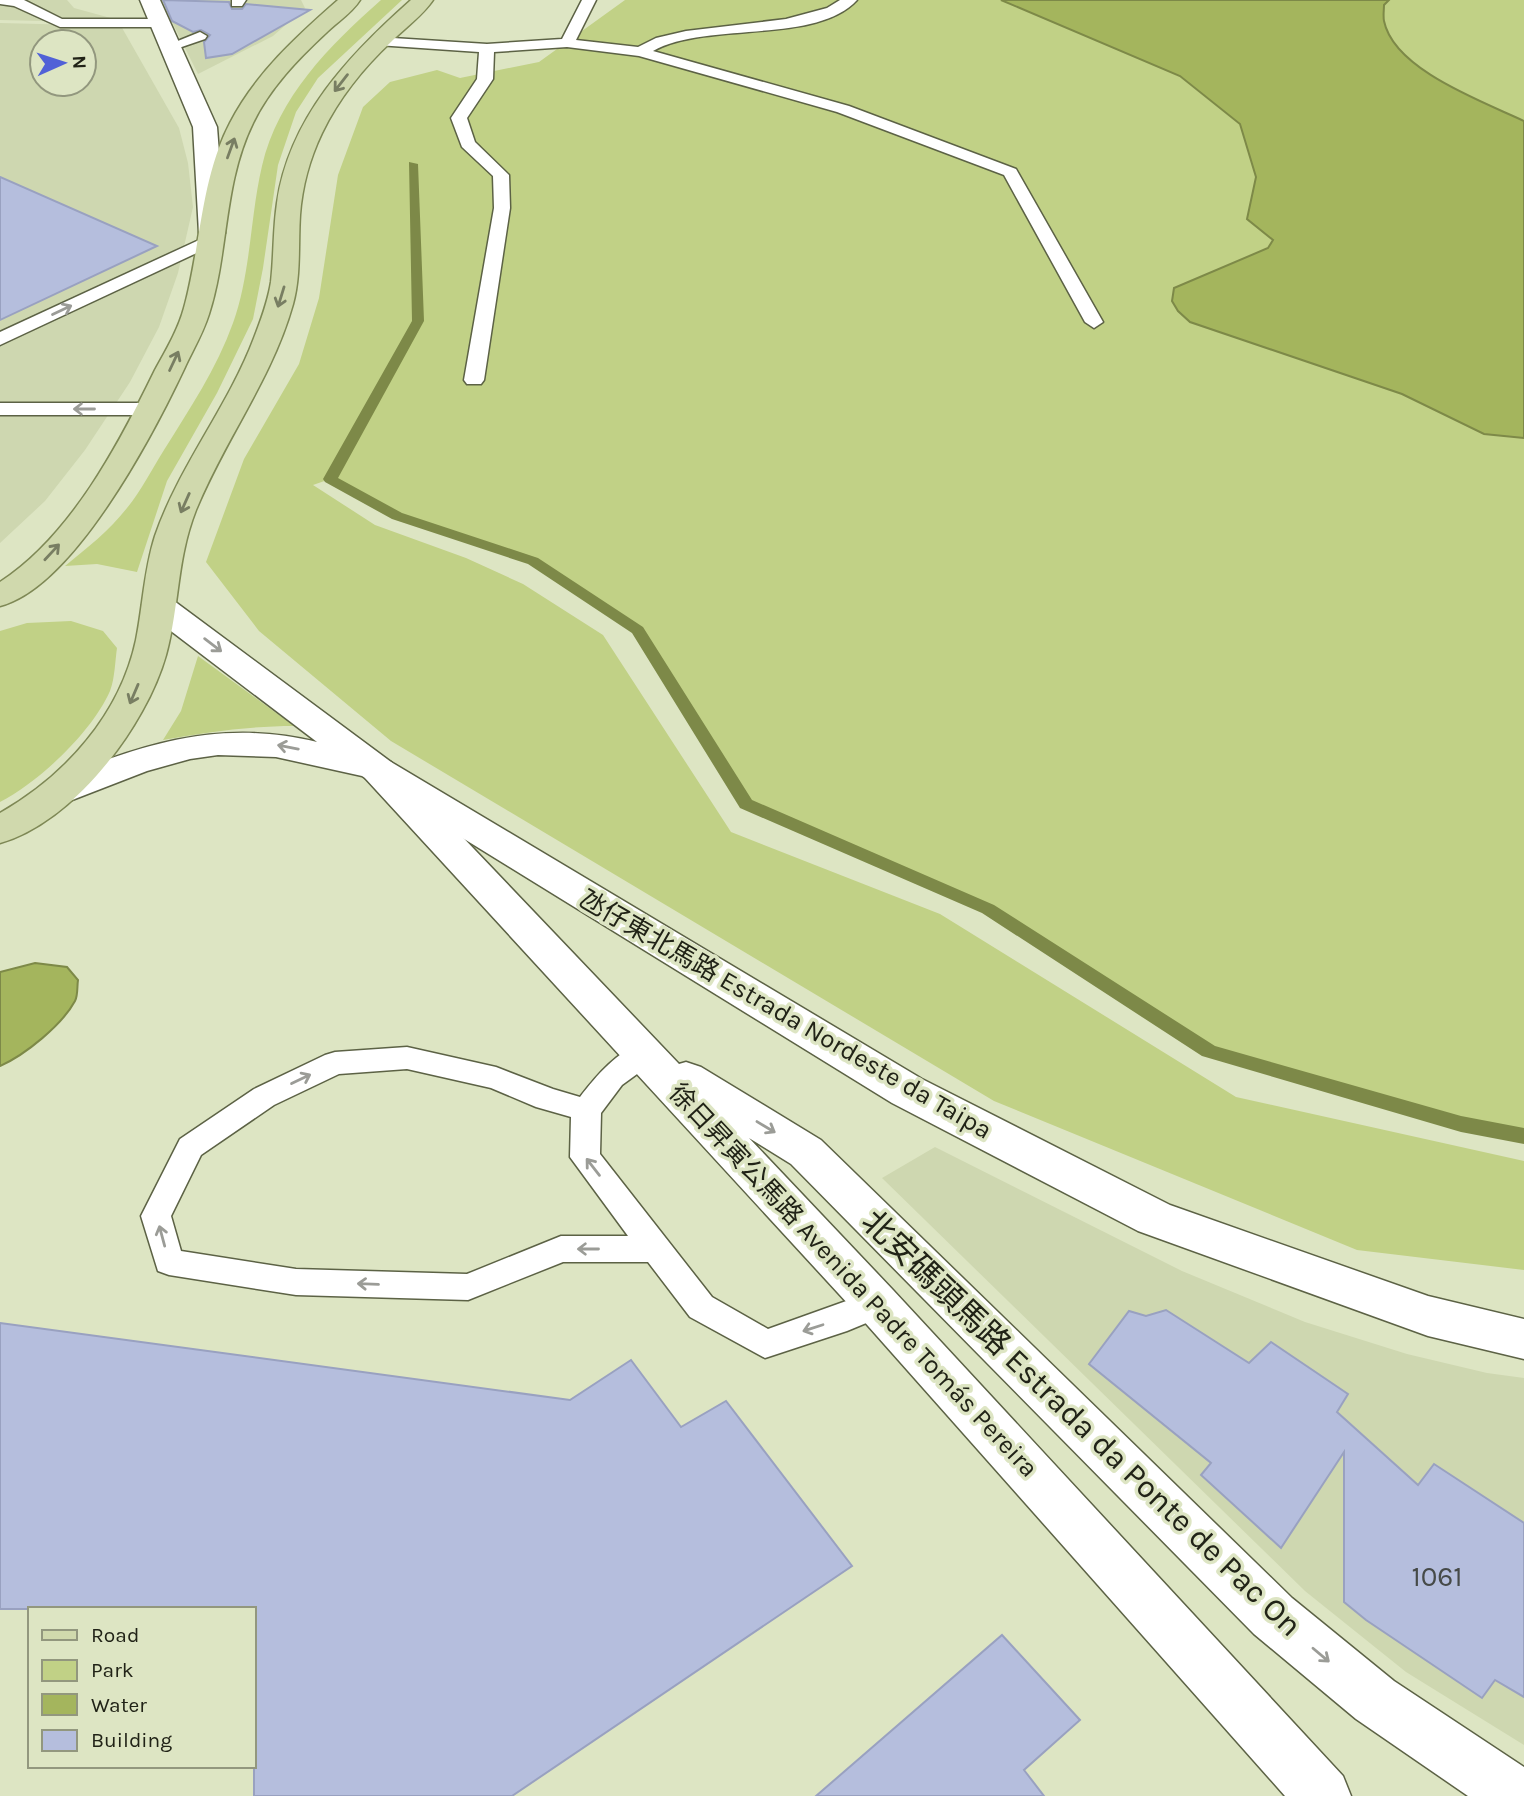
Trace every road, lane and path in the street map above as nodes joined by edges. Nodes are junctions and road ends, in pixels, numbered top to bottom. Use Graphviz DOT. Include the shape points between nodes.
graph roads {
  1 [pos="0,0"];
  2 [pos="150,0"];
  3 [pos="350,0"];
  4 [pos="424,0"];
  5 [pos="589,0"];
  6 [pos="850,0"];
  7 [pos="160,23"];
  8 [pos="200,36"];
  9 [pos="377,41"];
  10 [pos="567,43"];
  11 [pos="170,47"];
  12 [pos="487,48"];
  13 [pos="640,52"];
  14 [pos="212,239"];
  15 [pos="1094,322"];
  16 [pos="0,339"];
  17 [pos="474,380"];
  18 [pos="0,409"];
  19 [pos="152,409"];
  20 [pos="0,596"];
  21 [pos="158,605"];
  22 [pos="378,770"];
  23 [pos="54,795"];
  24 [pos="0,830"];
  25 [pos="646,1053"];
  26 [pos="586,1110"];
  27 [pos="656,1248"];
  28 [pos="877,1304"];
  29 [pos="1524,1339"];
  30 [pos="1305,1790"];
  31 [pos="1517,1796"];
  1 -- 7 [label="lane" via="18,2 60,23"];
  2 -- 7 [label="street"];
  14 -- 3 [label="main road, one-way" via="226,162 240,124 262,88 299,44"];
  4 -- 9 [label="main road"];
  5 -- 10 [label="lane"];
  6 -- 13 [label="lane" via="800,20 663,40"];
  7 -- 11 [label="street"];
  8 -- 11 [label="lane"];
  9 -- 12 [label="lane"];
  9 -- 21 [label="main road, one-way" via="338,85 313,125 290,194 284,285 268,340 234,413 195,478 171,535"];
  10 -- 12 [label="lane"];
  10 -- 13 [label="lane"];
  11 -- 14 [label="street" via="205,127"];
  12 -- 17 [label="lane" via="485,79 459,118 468,144 501,175 502,208"];
  13 -- 15 [label="lane" via="843,108 1010,172"];
  16 -- 14 [label="lane, one-way"];
  19 -- 14 [label="main road, one-way" via="198,310"];
  19 -- 18 [label="lane, one-way"];
  20 -- 19 [label="main road, one-way" via="33,573 66,537 113,475"];
  21 -- 22 [label="street, 氹仔東北馬路 Estrada Nordeste da Taipa, one-way"];
  21 -- 23 [label="main road, one-way" via="150,653 131,702 101,749"];
  22 -- 23 [label="street, 氹仔東北馬路 Estrada Nordeste da Taipa, one-way" via="273,744 202,746 159,754"];
  22 -- 25 [label="street, 徐日昇寅公馬路 Avenida Padre Tomás Pereira"];
  22 -- 29 [label="street, 氹仔東北馬路 Estrada Nordeste da Taipa" via="907,1091 1154,1218 1428,1316"];
  23 -- 24 [label="main road"];
  25 -- 26 [label="lane" via="612,1077"];
  25 -- 28 [label="street, 徐日昇寅公馬路 Avenida Padre Tomás Pereira"];
  25 -- 31 [label="street, 北安碼頭馬路 Estrada da Ponte de Pac On, one-way" via="806,1152 1273,1616 1375,1699"];
  27 -- 26 [label="lane, one-way" via="585,1157"];
  27 -- 26 [label="lane, one-way" via="561,1249 468,1287 296,1282 169,1262 156,1216 190,1147 264,1097 335,1063 407,1058 496,1078"];
  28 -- 27 [label="lane, one-way" via="765,1344 701,1307"];
  28 -- 30 [label="street, 徐日昇寅公馬路 Avenida Padre Tomás Pereira"];
}
